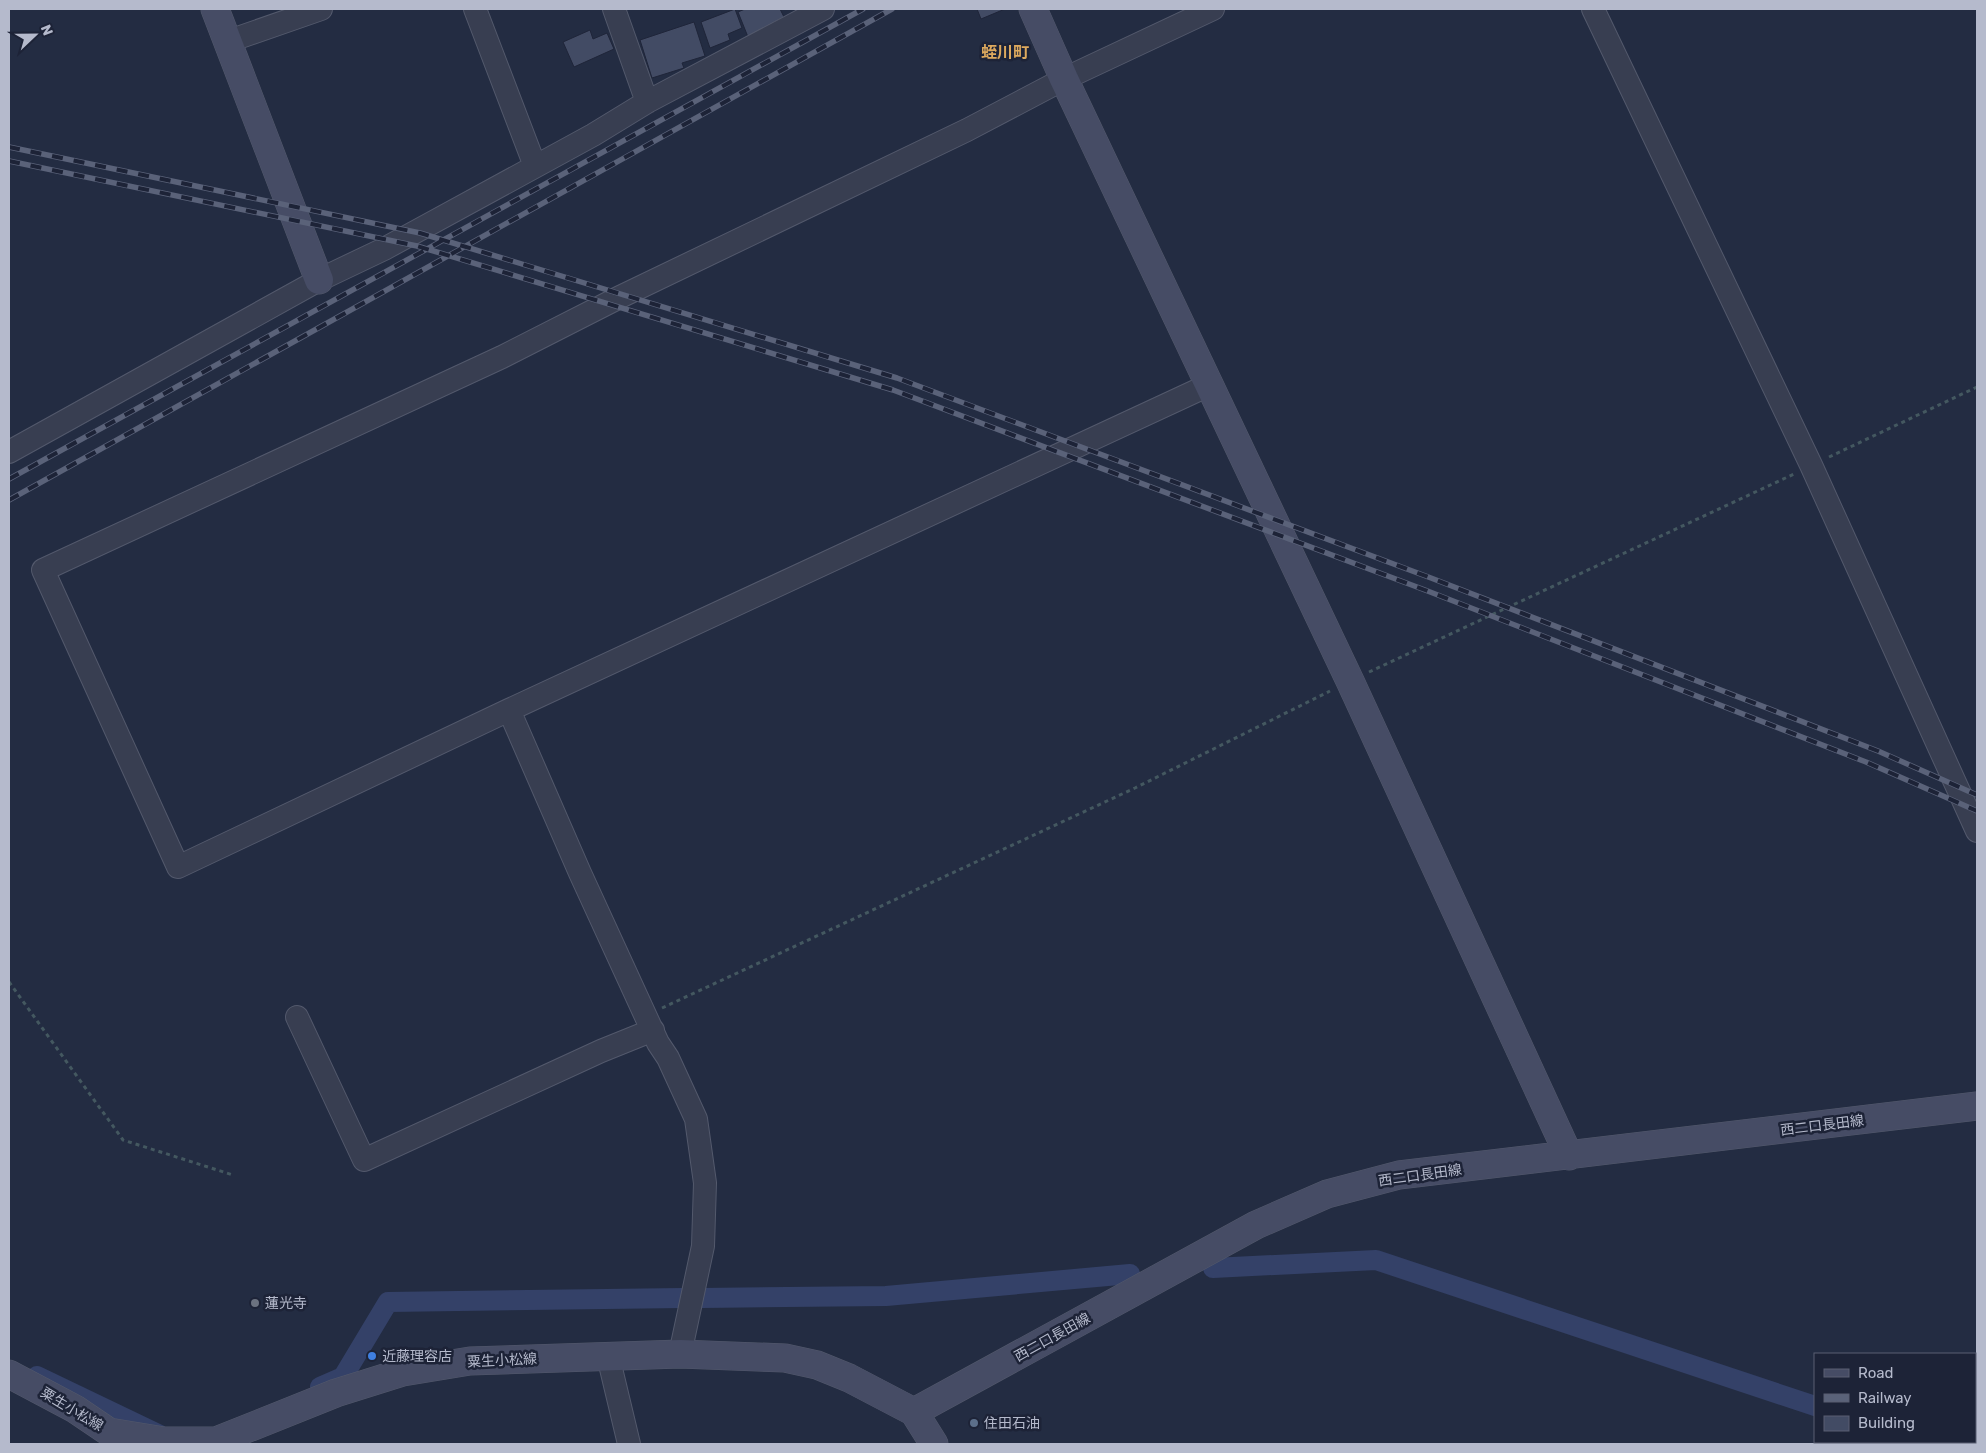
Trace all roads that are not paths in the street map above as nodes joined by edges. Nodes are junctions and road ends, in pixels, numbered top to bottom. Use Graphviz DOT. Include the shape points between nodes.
graph roads {
  1 [pos="215,9"];
  2 [pos="321,9"];
  3 [pos="476,9"];
  4 [pos="614,9"];
  5 [pos="823,9"];
  6 [pos="1033,9"];
  7 [pos="1213,9"];
  8 [pos="1593,9"];
  9 [pos="791,16"];
  10 [pos="226,42"];
  11 [pos="1064,79"];
  12 [pos="646,102"];
  13 [pos="535,166"];
  14 [pos="319,280"];
  15 [pos="1211,384"];
  16 [pos="9,452"];
  17 [pos="509,710"];
  18 [pos="1977,832"];
  19 [pos="297,1017"];
  20 [pos="649,1022"];
  21 [pos="1977,1106"];
  22 [pos="1569,1156"];
  23 [pos="680,1354"];
  24 [pos="608,1356"];
  25 [pos="9,1374"];
  26 [pos="914,1412"];
  27 [pos="108,1438"];
  28 [pos="629,1444"];
  29 [pos="934,1444"];
  1 -- 10 [label="main road"];
  2 -- 10 [label="street"];
  3 -- 13 [label="street"];
  4 -- 12 [label="street"];
  5 -- 9 [label="street"];
  6 -- 11 [label="main road"];
  7 -- 11 [label="street"];
  8 -- 18 [label="street" via="1811,465"];
  9 -- 12 [label="street"];
  10 -- 14 [label="main road"];
  11 -- 15 [label="main road"];
  11 -- 17 [label="street" via="967,130 502,357 43,570 178,867"];
  12 -- 13 [label="street"];
  13 -- 14 [label="street" via="377,253"];
  14 -- 16 [label="street"];
  15 -- 17 [label="street"];
  15 -- 22 [label="main road"];
  17 -- 20 [label="street"];
  19 -- 20 [label="street" via="364,1160 601,1051"];
  20 -- 23 [label="street" via="696,1119 705,1183 703,1246"];
  21 -- 22 [label="main road, 西二口長田線"];
  22 -- 26 [label="main road, 西二口長田線" via="1399,1175 1326,1194 1256,1225"];
  23 -- 24 [label="main road, 粟生小松線"];
  23 -- 26 [label="main road, 粟生小松線" via="785,1358 817,1365 850,1378"];
  24 -- 27 [label="main road, 粟生小松線" via="470,1361 402,1372 336,1393 216,1441"];
  24 -- 28 [label="street"];
  25 -- 27 [label="main road, 粟生小松線" via="75,1409"];
  26 -- 29 [label="main road"];
}
